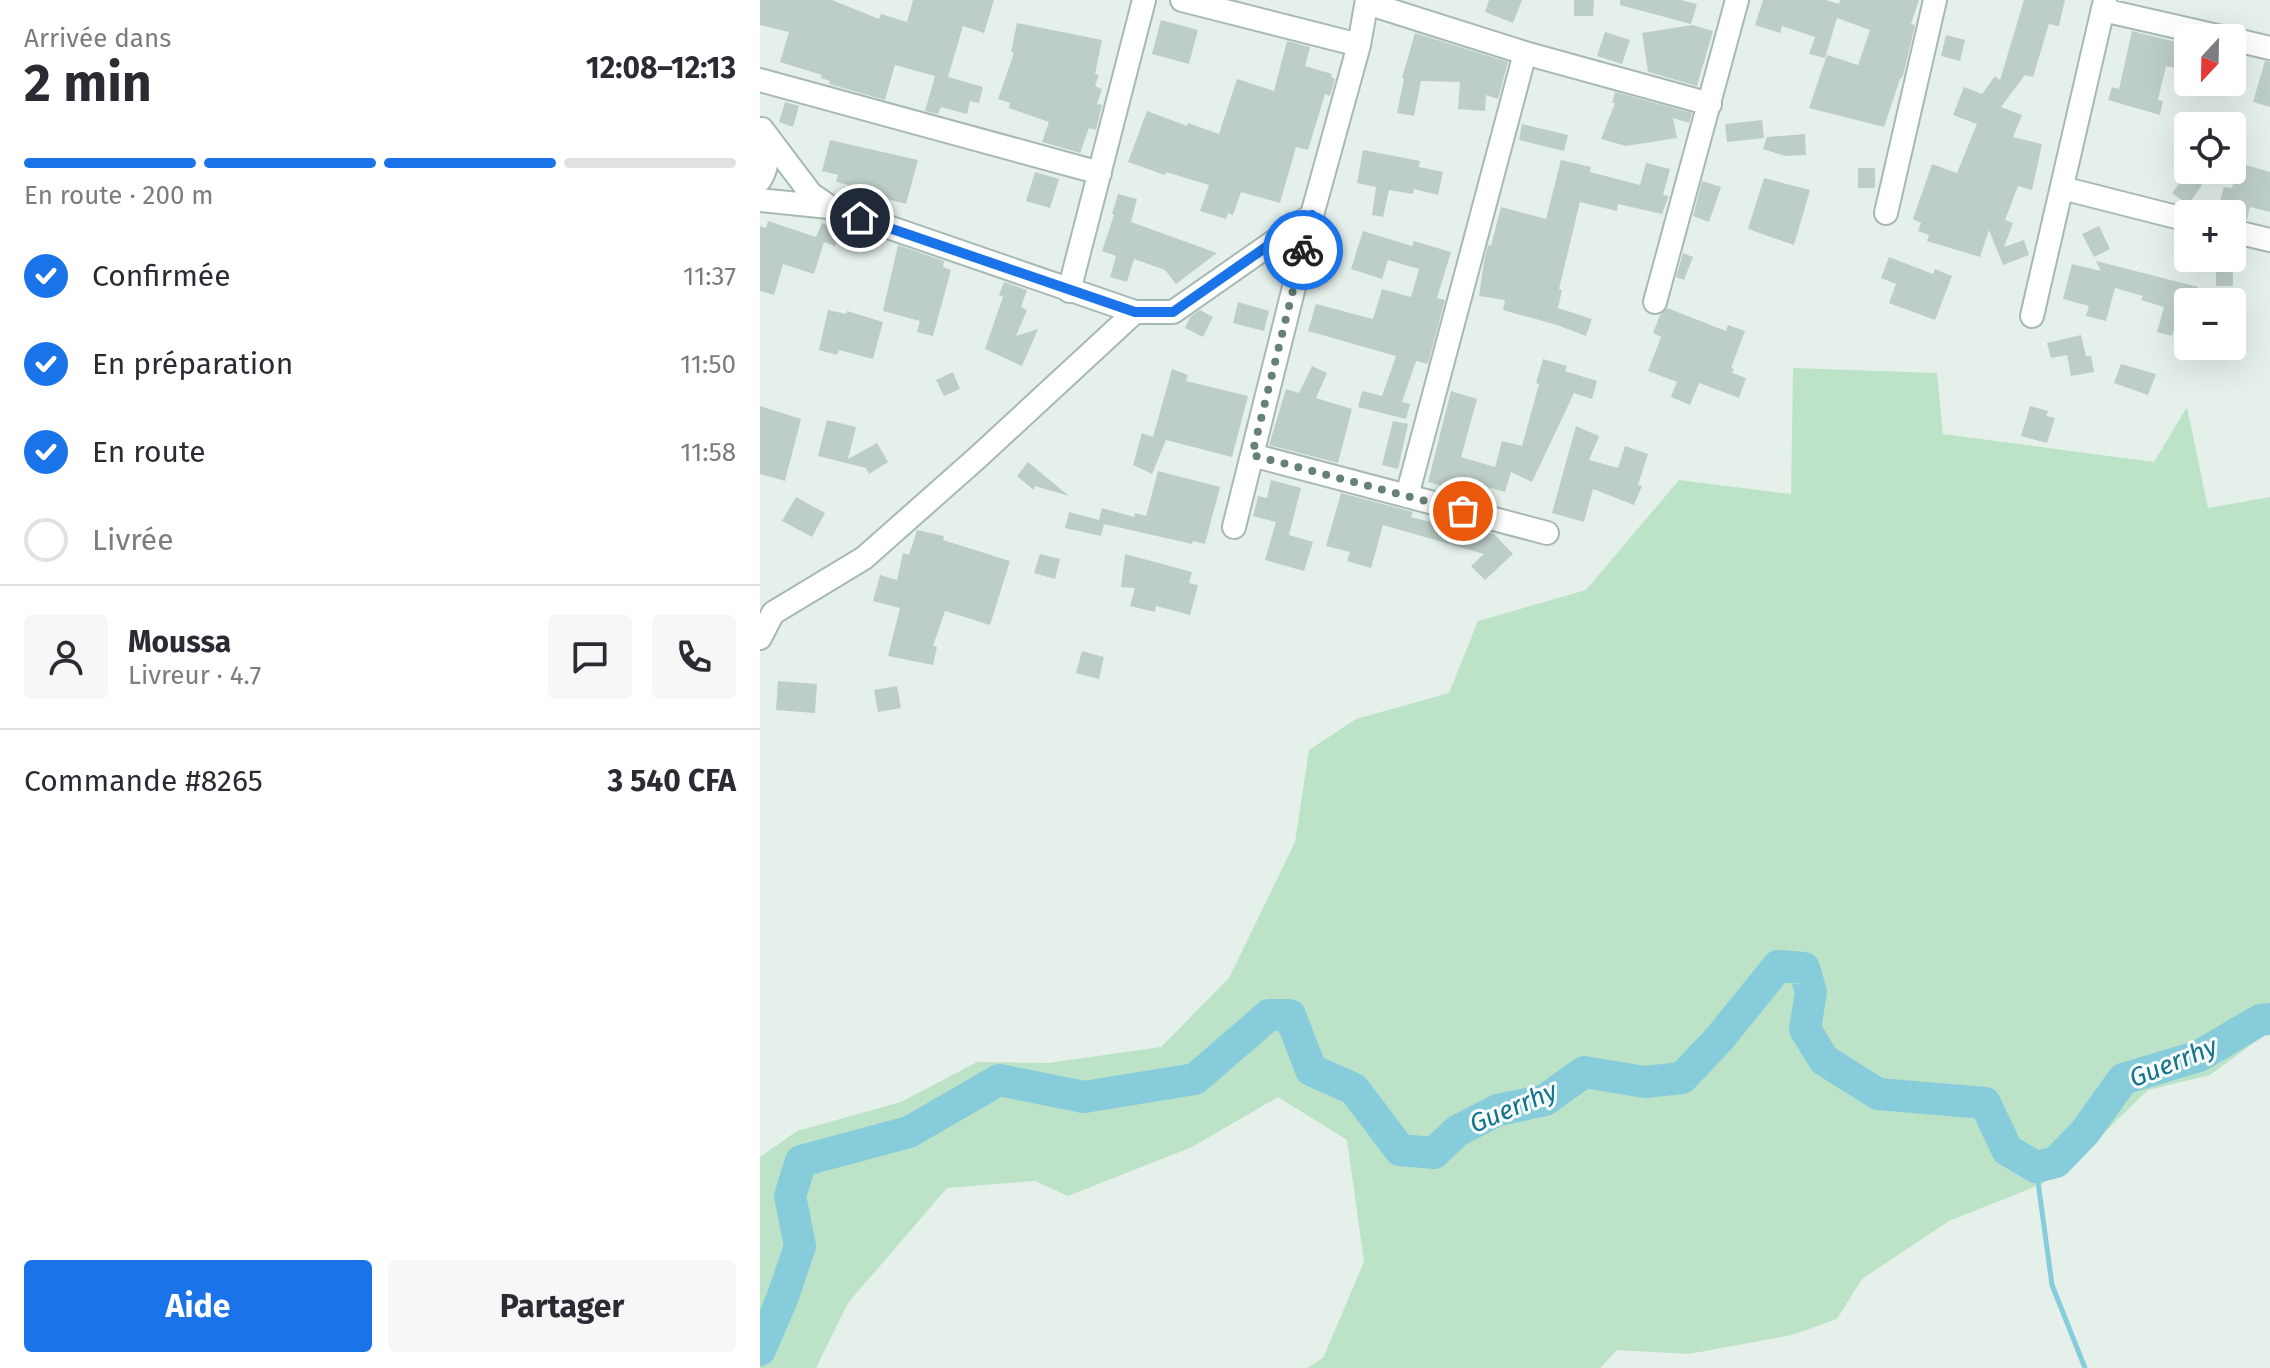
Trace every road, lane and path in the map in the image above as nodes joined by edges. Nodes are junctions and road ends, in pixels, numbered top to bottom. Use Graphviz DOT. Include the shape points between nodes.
graph roads {
  1 [pos="1144,0"];
  2 [pos="1182,0"];
  3 [pos="1737,0"];
  4 [pos="1935,0"];
  5 [pos="1367,2"];
  6 [pos="2104,5"];
  7 [pos="2174,24"];
  8 [pos="2246,42"];
  9 [pos="1359,45"];
  10 [pos="2270,48"];
  11 [pos="1525,53"];
  12 [pos="760,80"];
  13 [pos="1710,104"];
  14 [pos="761,128"];
  15 [pos="1100,173"];
  16 [pos="760,180"];
  17 [pos="2062,188"];
  18 [pos="760,200"];
  19 [pos="830,207"];
  20 [pos="1886,213"];
  21 [pos="1312,215"];
  22 [pos="2174,216"];
  23 [pos="2246,234"];
  24 [pos="2270,240"];
  25 [pos="1069,291"];
  26 [pos="1655,302"];
  27 [pos="1135,312"];
  28 [pos="2032,316"];
  29 [pos="1252,455"];
  30 [pos="1407,496"];
  31 [pos="1234,527"];
  32 [pos="1547,533"];
  33 [pos="760,638"];
  1 -- 15 [label="street"];
  2 -- 9 [label="street"];
  3 -- 13 [label="street"];
  4 -- 20 [label="street"];
  5 -- 9 [label="street"];
  5 -- 11 [label="street"];
  6 -- 7 [label="street"];
  6 -- 17 [label="street"];
  8 -- 10 [label="street"];
  9 -- 21 [label="street"];
  11 -- 13 [label="street"];
  11 -- 30 [label="street"];
  12 -- 15 [label="street"];
  13 -- 26 [label="street"];
  14 -- 16 [label="street" via="767,169"];
  14 -- 19 [label="street" via="811,194"];
  15 -- 25 [label="street"];
  17 -- 22 [label="street"];
  17 -- 28 [label="street"];
  18 -- 19 [label="street"];
  19 -- 25 [label="street"];
  21 -- 27 [label="street" via="1173,312"];
  21 -- 29 [label="street"];
  23 -- 24 [label="street"];
  25 -- 27 [label="street"];
  27 -- 33 [label="street" via="864,558 773,613"];
  29 -- 30 [label="street"];
  29 -- 31 [label="street"];
  30 -- 32 [label="street"];
}
